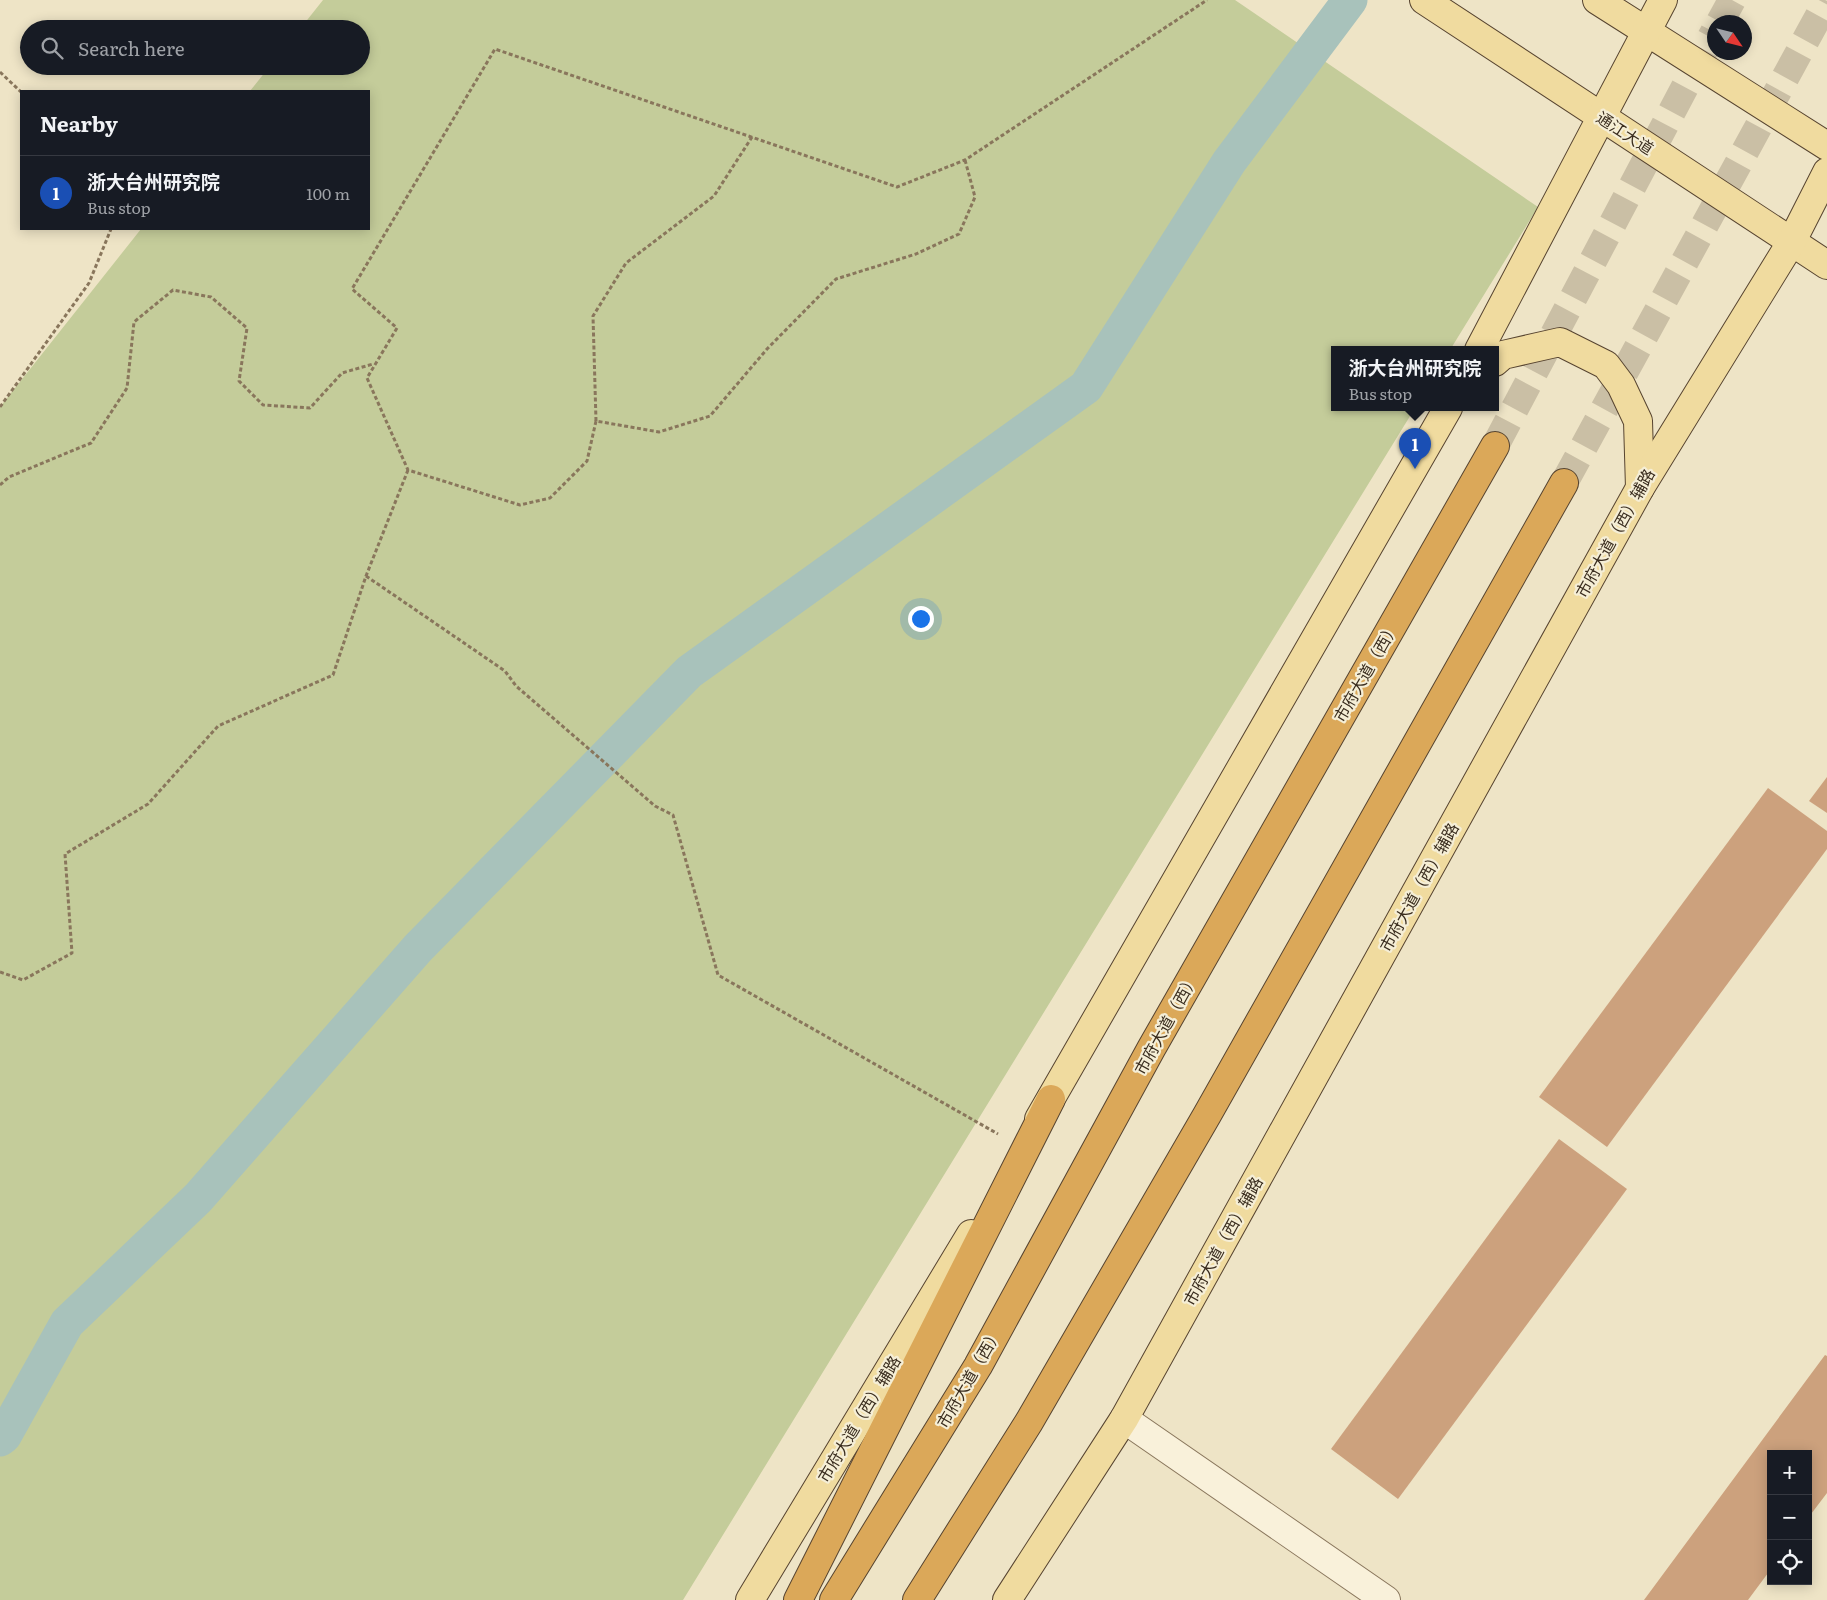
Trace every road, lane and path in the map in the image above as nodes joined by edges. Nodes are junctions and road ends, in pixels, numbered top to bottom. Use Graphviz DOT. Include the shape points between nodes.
graph roads {
  1 [pos="1207,0"];
  2 [pos="1424,0"];
  3 [pos="1597,0"];
  4 [pos="1663,0"];
  5 [pos="1646,32"];
  6 [pos="0,72"];
  7 [pos="20,91"];
  8 [pos="1602,118"];
  9 [pos="752,137"];
  10 [pos="1827,146"];
  11 [pos="965,160"];
  12 [pos="1827,172"];
  13 [pos="111,230"];
  14 [pos="1792,241"];
  15 [pos="1827,264"];
  16 [pos="1481,346"];
  17 [pos="1499,358"];
  18 [pos="374,364"];
  19 [pos="0,407"];
  20 [pos="1446,411"];
  21 [pos="596,422"];
  22 [pos="1495,446"];
  23 [pos="408,470"];
  24 [pos="1564,483"];
  25 [pos="0,485"];
  26 [pos="1640,488"];
  27 [pos="366,576"];
  28 [pos="0,972"];
  29 [pos="1051,1099"];
  30 [pos="1022,1148"];
  31 [pos="1124,1419"];
  32 [pos="750,1600"];
  33 [pos="798,1600"];
  34 [pos="834,1600"];
  35 [pos="917,1600"];
  36 [pos="1007,1600"];
  37 [pos="1386,1600"];
  1 -- 11 [label="path"];
  2 -- 8 [label="main road, 通江大道"];
  3 -- 5 [label="main road"];
  4 -- 5 [label="main road"];
  5 -- 8 [label="main road"];
  5 -- 10 [label="main road"];
  6 -- 7 [label="path"];
  8 -- 14 [label="main road, 通江大道"];
  8 -- 16 [label="main road"];
  9 -- 11 [label="path" via="898,187"];
  9 -- 18 [label="path" via="495,49 352,289 397,328"];
  9 -- 21 [label="path" via="714,196 626,263 592,316"];
  11 -- 21 [label="path" via="976,197 959,234 916,254 836,278 710,416 659,432"];
  12 -- 14 [label="main road, 市府大道（西）辅路"];
  13 -- 19 [label="path" via="90,284"];
  14 -- 15 [label="main road, 通江大道"];
  14 -- 26 [label="main road, 市府大道（西）辅路"];
  17 -- 26 [label="main road" via="1560,342 1606,365 1621,385 1638,421"];
  18 -- 23 [label="path" via="367,378"];
  18 -- 25 [label="path" via="342,373 310,408 263,406 239,381 248,328 210,297 173,290 134,322 126,388 91,444 9,477"];
  20 -- 29 [label="main road, 市府大道（西）辅路"];
  21 -- 23 [label="path" via="587,461 550,498 520,504"];
  22 -- 34 [label="highway, 市府大道（西）" via="1151,1049 978,1366"];
  23 -- 27 [label="path"];
  24 -- 35 [label="highway" via="1202,1124 1029,1422"];
  26 -- 31 [label="main road, 市府大道（西）辅路"];
  27 -- 28 [label="path" via="333,675 218,726 148,804 66,854 72,953 23,980"];
  27 -- 30 [label="path" via="505,671 516,686 655,806 673,815 718,975"];
  29 -- 30 [label="main road, 市府大道（西）辅路"];
  29 -- 33 [label="highway"];
  30 -- 32 [label="main road, 市府大道（西）辅路"];
  31 -- 36 [label="main road, 市府大道（西）辅路"];
  31 -- 37 [label="street"];
}
